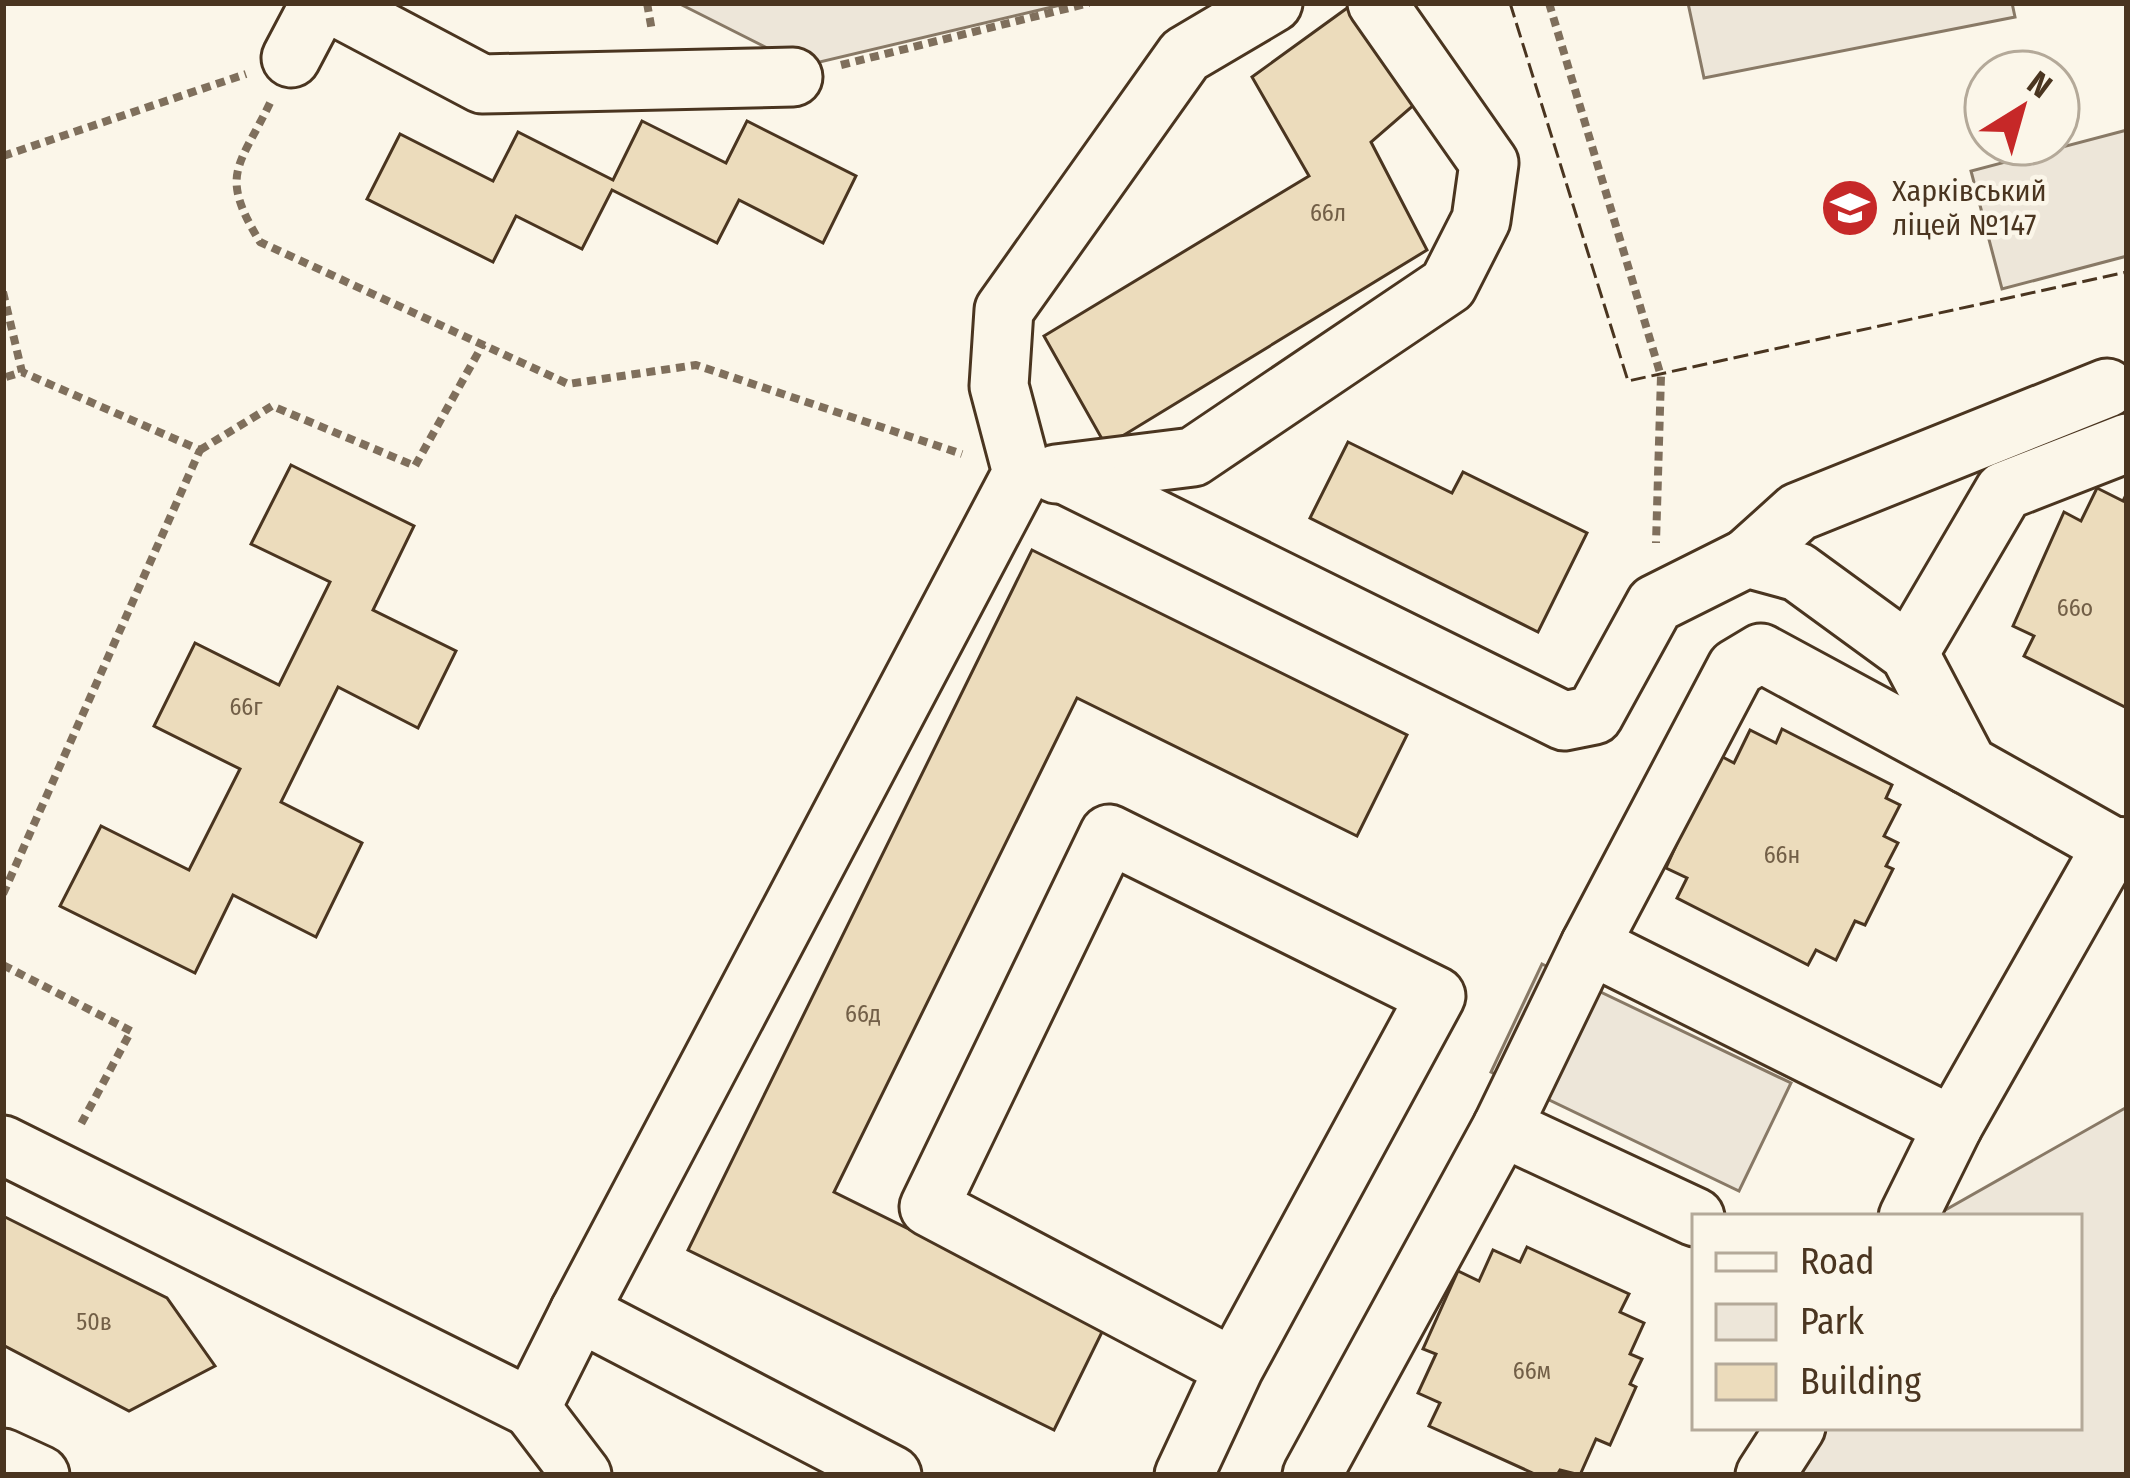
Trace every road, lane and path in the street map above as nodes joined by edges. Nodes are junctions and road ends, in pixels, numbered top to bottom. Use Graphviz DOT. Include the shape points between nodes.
graph roads {
  1 [pos="320,3"];
  2 [pos="329,3"];
  3 [pos="1089,3"];
  4 [pos="1273,3"];
  5 [pos="1377,3"];
  6 [pos="1549,3"];
  7 [pos="291,58"];
  8 [pos="793,77"];
  9 [pos="3,156"];
  10 [pos="3,292"];
  11 [pos="483,344"];
  12 [pos="22,372"];
  13 [pos="3,378"];
  14 [pos="2107,388"];
  15 [pos="2127,443"];
  16 [pos="200,450"];
  17 [pos="1043,474"];
  18 [pos="1747,558"];
  19 [pos="1655,604"];
  20 [pos="1909,653"];
  21 [pos="1968,765"];
  22 [pos="2120,847"];
  23 [pos="3,894"];
  24 [pos="1590,945"];
  25 [pos="3,964"];
  26 [pos="1953,1126"];
  27 [pos="1502,1127"];
  28 [pos="3,1145"];
  29 [pos="55,1172"];
  30 [pos="1909,1214"];
  31 [pos="1692,1216"];
  32 [pos="580,1312"];
  33 [pos="1234,1368"];
  34 [pos="530,1408"];
  35 [pos="1794,1430"];
  36 [pos="3,1458"];
  37 [pos="40,1475"];
  38 [pos="583,1475"];
  39 [pos="892,1475"];
  40 [pos="1184,1475"];
  41 [pos="1312,1475"];
  42 [pos="1765,1475"];
  1 -- 7 [label="street"];
  2 -- 8 [label="street" via="482,84"];
  3 -- 8 [label="path"];
  4 -- 17 [label="street" via="1185,55 1004,310 999,386"];
  5 -- 17 [label="street" via="1489,163 1481,220 1448,285 1193,457"];
  6 -- 19 [label="path" via="1661,376"];
  7 -- 9 [label="path"];
  7 -- 11 [label="path" via="232,181 260,242"];
  10 -- 12 [label="path"];
  11 -- 16 [label="path" via="415,466 272,406"];
  11 -- 17 [label="path" via="568,384 696,365"];
  12 -- 13 [label="path"];
  12 -- 16 [label="path"];
  14 -- 18 [label="street" via="1798,512"];
  15 -- 20 [label="street" via="2004,491"];
  16 -- 23 [label="path"];
  17 -- 19 [label="street" via="1564,722 1594,716"];
  17 -- 32 [label="street"];
  18 -- 19 [label="street"];
  18 -- 20 [label="street" via="1798,572"];
  20 -- 21 [label="street"];
  21 -- 22 [label="street"];
  21 -- 24 [label="street" via="1761,653 1736,668"];
  22 -- 26 [label="street"];
  24 -- 26 [label="street"];
  24 -- 27 [label="street"];
  25 -- 29 [label="path" via="131,1030"];
  26 -- 30 [label="street"];
  27 -- 31 [label="street"];
  27 -- 41 [label="street"];
  28 -- 29 [label="street"];
  29 -- 34 [label="street"];
  32 -- 34 [label="street"];
  32 -- 39 [label="street"];
  33 -- 33 [label="street" via="929,1207 1109,834 1436,996"];
  33 -- 40 [label="street"];
  34 -- 38 [label="street"];
  35 -- 42 [label="street"];
  36 -- 37 [label="street"];
}
